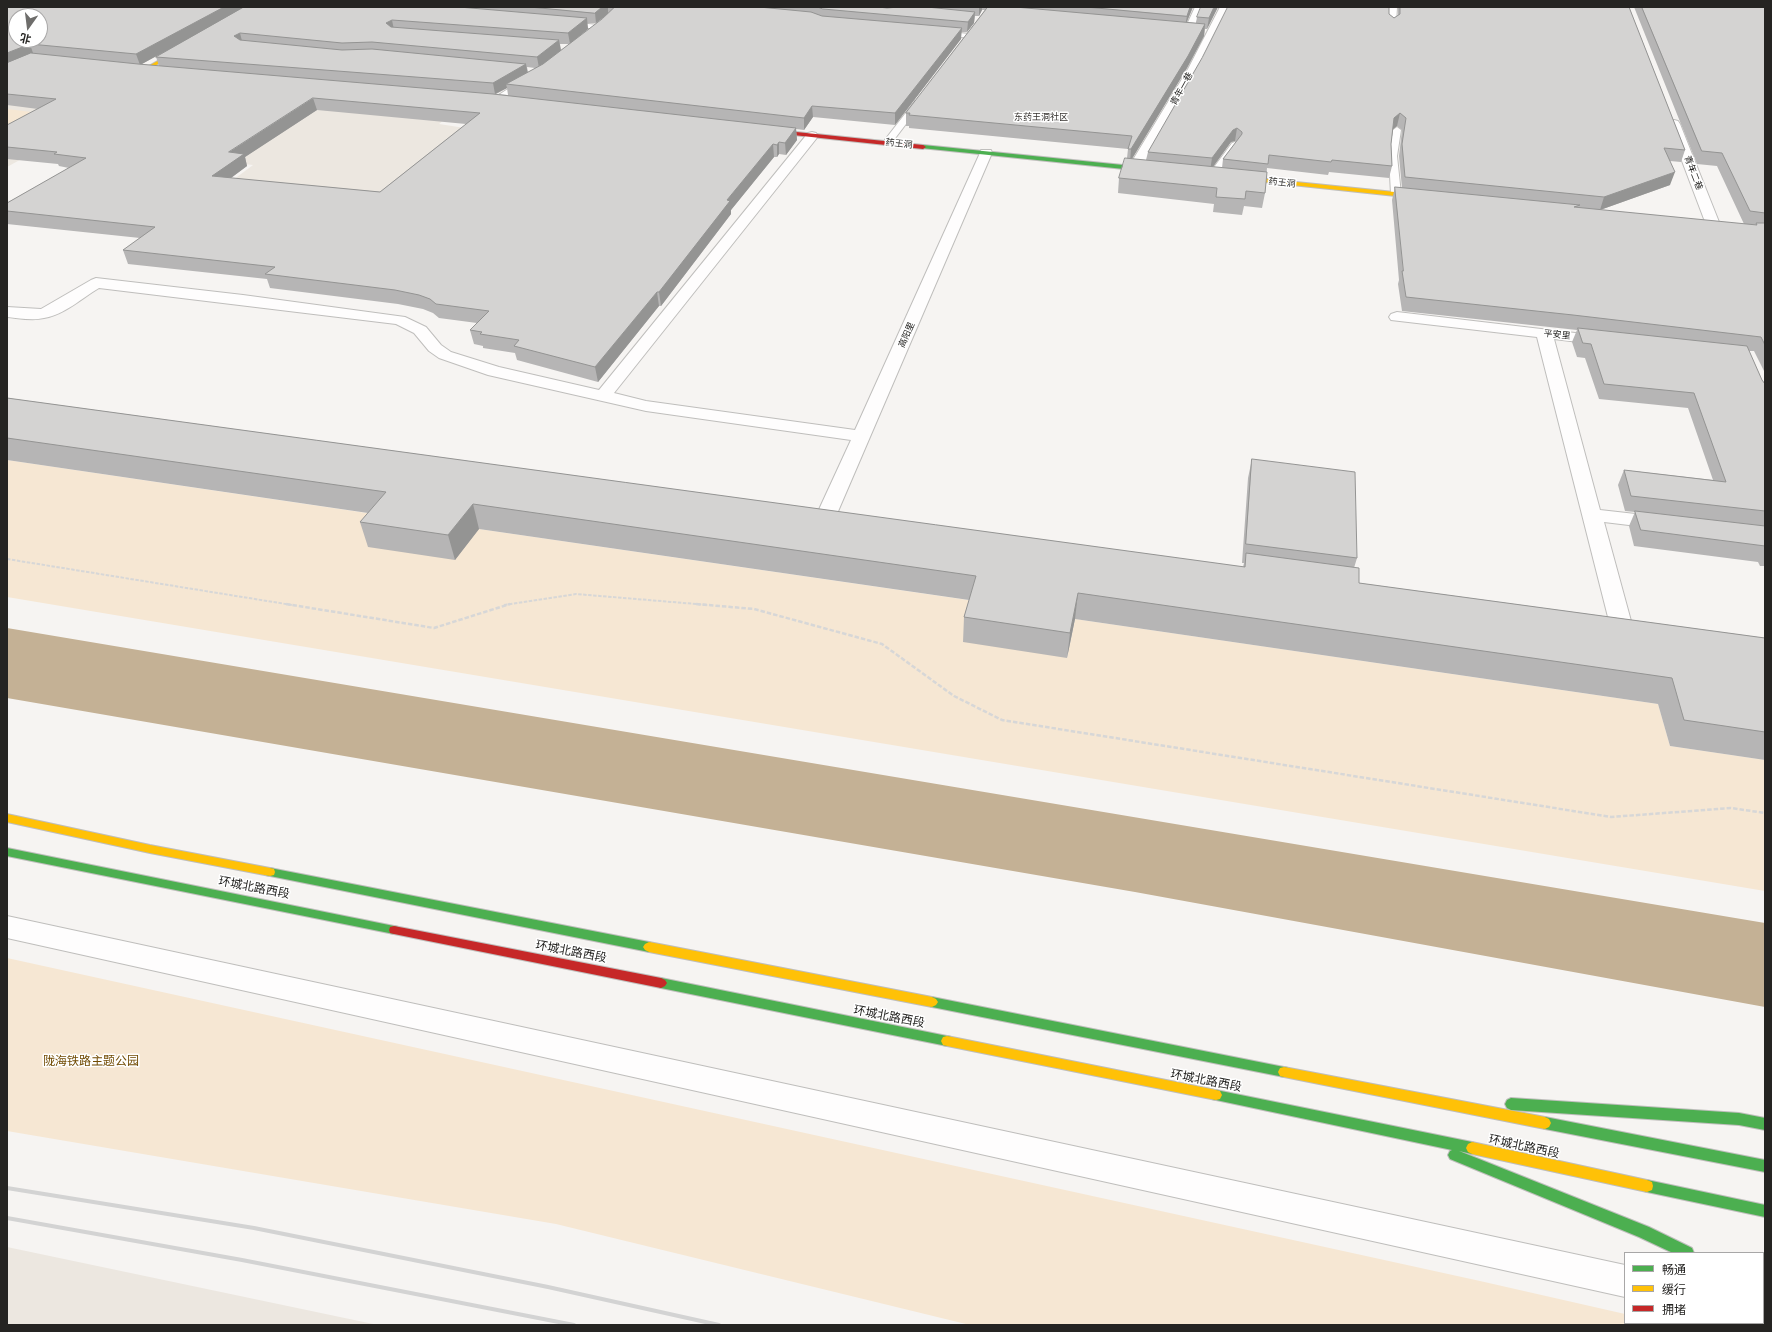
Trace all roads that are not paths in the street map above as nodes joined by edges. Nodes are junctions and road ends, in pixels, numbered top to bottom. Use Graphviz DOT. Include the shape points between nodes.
graph roads {
  1 [pos="1199,7"];
  2 [pos="1225,7"];
  3 [pos="1393,7"];
  4 [pos="561,23"];
  5 [pos="1392,25"];
  6 [pos="1188,31"];
  7 [pos="931,33"];
  8 [pos="589,35"];
  9 [pos="970,36"];
  10 [pos="190,45"];
  11 [pos="158,72"];
  12 [pos="534,76"];
  13 [pos="921,99"];
  14 [pos="491,100"];
  15 [pos="511,102"];
  16 [pos="1670,114"];
  17 [pos="757,130"];
  18 [pos="1397,130"];
  19 [pos="812,136"];
  20 [pos="887,143"];
  21 [pos="1235,145"];
  22 [pos="986,153"];
  23 [pos="1135,168"];
  24 [pos="1166,171"];
  25 [pos="1216,176"];
  26 [pos="1396,194"];
  27 [pos="1435,198"];
  28 [pos="1713,227"];
  29 [pos="7,312"];
  30 [pos="1397,317"];
  31 [pos="1544,333"];
  32 [pos="1614,341"];
  33 [pos="603,396"];
  34 [pos="861,436"];
  35 [pos="1592,514"];
  36 [pos="826,516"];
  37 [pos="1678,525"];
  38 [pos="1620,620"];
  39 [pos="7,818"];
  40 [pos="7,852"];
  41 [pos="7,862"];
  42 [pos="132,876"];
  43 [pos="7,927"];
  44 [pos="1424,1098"];
  45 [pos="1487,1102"];
  46 [pos="1503,1104"];
  47 [pos="1765,1124"];
  48 [pos="1399,1132"];
  49 [pos="1765,1166"];
  50 [pos="1765,1211"];
  51 [pos="1685,1252"];
  52 [pos="1624,1281"];
  1 -- 6 [label="lane"];
  2 -- 23 [label="street, 青年一巷" via="1172,107"];
  3 -- 5 [label="lane"];
  4 -- 8 [label="lane" via="603,24"];
  7 -- 9 [label="lane"];
  10 -- 11 [label="main road" via="138,71"];
  12 -- 14 [label="lane"];
  13 -- 20 [label="lane"];
  14 -- 15 [label="main road"];
  16 -- 28 [label="street, 青年二巷"];
  17 -- 19 [label="main road, 药王洞"];
  18 -- 26 [label="lane" via="1393,156"];
  19 -- 20 [label="main road, 药王洞"];
  19 -- 33 [label="street"];
  20 -- 22 [label="main road, 药王洞"];
  21 -- 25 [label="lane"];
  22 -- 23 [label="main road, 药王洞"];
  22 -- 34 [label="street, 高阳里"];
  23 -- 24 [label="main road, 药王洞"];
  25 -- 26 [label="main road, 药王洞"];
  26 -- 27 [label="main road, 药王洞"];
  29 -- 33 [label="street" via="43,314 96,283 399,320 420,330 435,348 445,355 476,366"];
  30 -- 31 [label="street, 平安里"];
  31 -- 32 [label="street, 平安里"];
  31 -- 35 [label="street"];
  33 -- 34 [label="street" via="680,412"];
  34 -- 36 [label="street, 高阳里"];
  35 -- 37 [label="street"];
  35 -- 38 [label="street"];
  39 -- 44 [label="main road, 环城北路西段" via="166,852"];
  40 -- 42 [label="main road, 环城北路西段"];
  41 -- 42 [label="main road"];
  42 -- 48 [label="main road, 环城北路西段"];
  43 -- 52 [label="street"];
  44 -- 45 [label="main road"];
  44 -- 49 [label="main road, 环城北路西段"];
  46 -- 47 [label="main road" via="1739,1119"];
  48 -- 50 [label="main road, 环城北路西段"];
  48 -- 51 [label="main road" via="1644,1232"];
}
